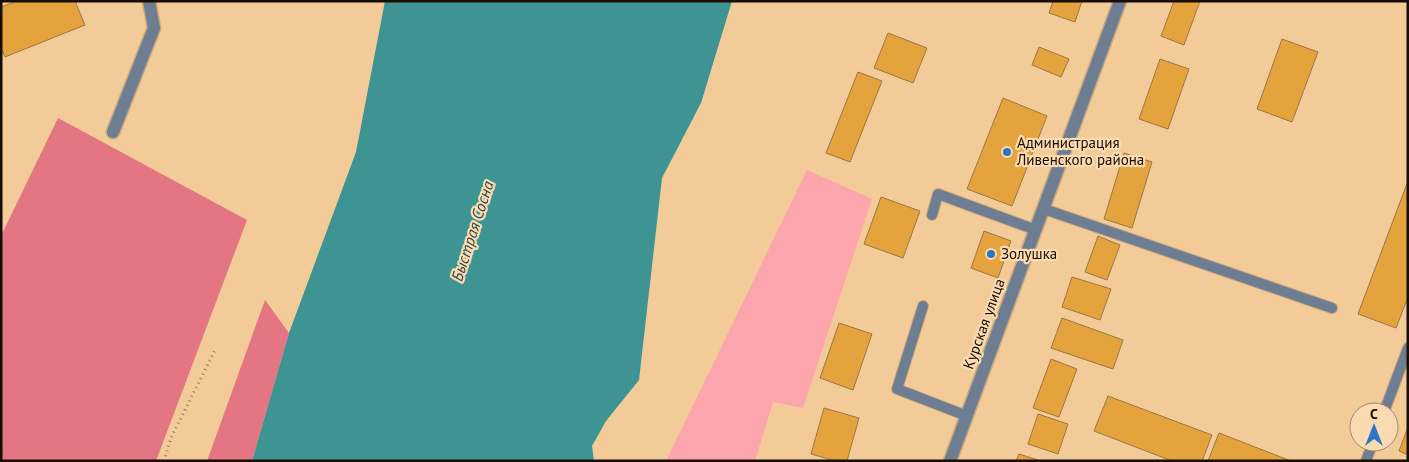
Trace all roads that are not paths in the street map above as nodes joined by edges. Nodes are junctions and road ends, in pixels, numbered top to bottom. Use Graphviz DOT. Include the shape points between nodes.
graph roads {
  1 [pos="149,1"];
  2 [pos="1120,1"];
  3 [pos="113,132"];
  4 [pos="1044,209"];
  5 [pos="932,215"];
  6 [pos="1036,230"];
  7 [pos="923,306"];
  8 [pos="1332,308"];
  9 [pos="1408,348"];
  10 [pos="1388,402"];
  11 [pos="967,416"];
  12 [pos="950,461"];
  1 -- 3 [label="street" via="154,28"];
  2 -- 4 [label="street, Курская улица"];
  4 -- 6 [label="street, Курская улица"];
  4 -- 8 [label="lane"];
  5 -- 6 [label="lane" via="938,194"];
  6 -- 11 [label="street, Курская улица"];
  7 -- 11 [label="lane" via="897,389"];
  9 -- 10 [label="lane"];
  11 -- 12 [label="street, Курская улица"];
}
